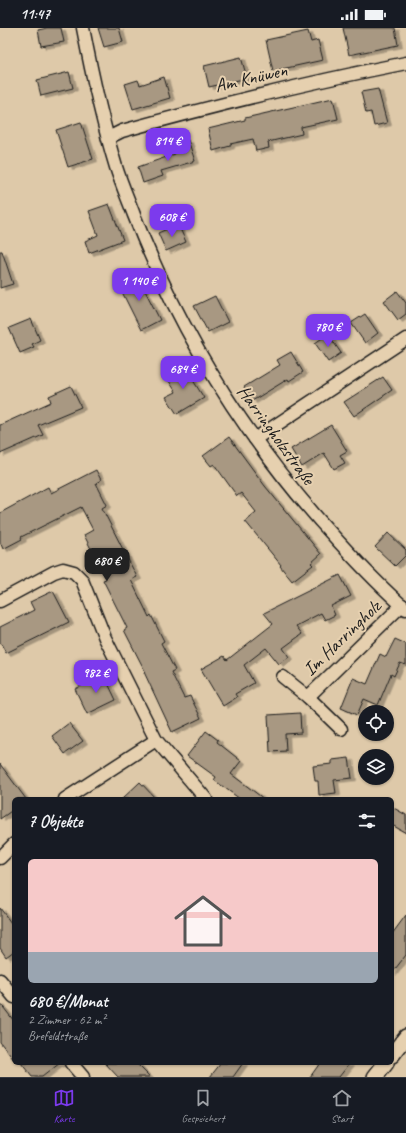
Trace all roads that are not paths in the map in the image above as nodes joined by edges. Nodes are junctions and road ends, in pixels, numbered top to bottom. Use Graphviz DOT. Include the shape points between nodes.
graph roads {
  1 [pos="83,28"];
  2 [pos="406,63"];
  3 [pos="108,138"];
  4 [pos="406,339"];
  5 [pos="255,439"];
  6 [pos="0,601"];
  7 [pos="404,607"];
  8 [pos="283,677"];
  9 [pos="308,697"];
  10 [pos="341,729"];
  11 [pos="156,740"];
  12 [pos="68,797"];
  13 [pos="204,797"];
  14 [pos="12,846"];
  15 [pos="0,858"];
  16 [pos="0,980"];
  17 [pos="12,995"];
  18 [pos="406,1037"];
  19 [pos="394,1052"];
  20 [pos="73,1065"];
  21 [pos="384,1065"];
  22 [pos="83,1077"];
  23 [pos="375,1077"];
  1 -- 3 [label="street, Harringholzstraße" via="98,106"];
  2 -- 3 [label="street, Am Knüwen" via="216,104 122,131"];
  3 -- 5 [label="street, Harringholzstraße" via="120,176 165,289 219,387"];
  4 -- 5 [label="street"];
  5 -- 7 [label="street, Harringholzstraße" via="283,478 326,528"];
  6 -- 11 [label="street" via="54,572 63,569 74,572 82,580 106,638"];
  7 -- 9 [label="street, Im Harringholz"];
  8 -- 9 [label="street, Im Harringholz"];
  9 -- 10 [label="street, Im Harringholz"];
  11 -- 12 [label="street"];
  11 -- 13 [label="street"];
  14 -- 15 [label="street"];
  16 -- 17 [label="street"];
  18 -- 19 [label="street"];
  20 -- 22 [label="street"];
  21 -- 23 [label="street"];
}
